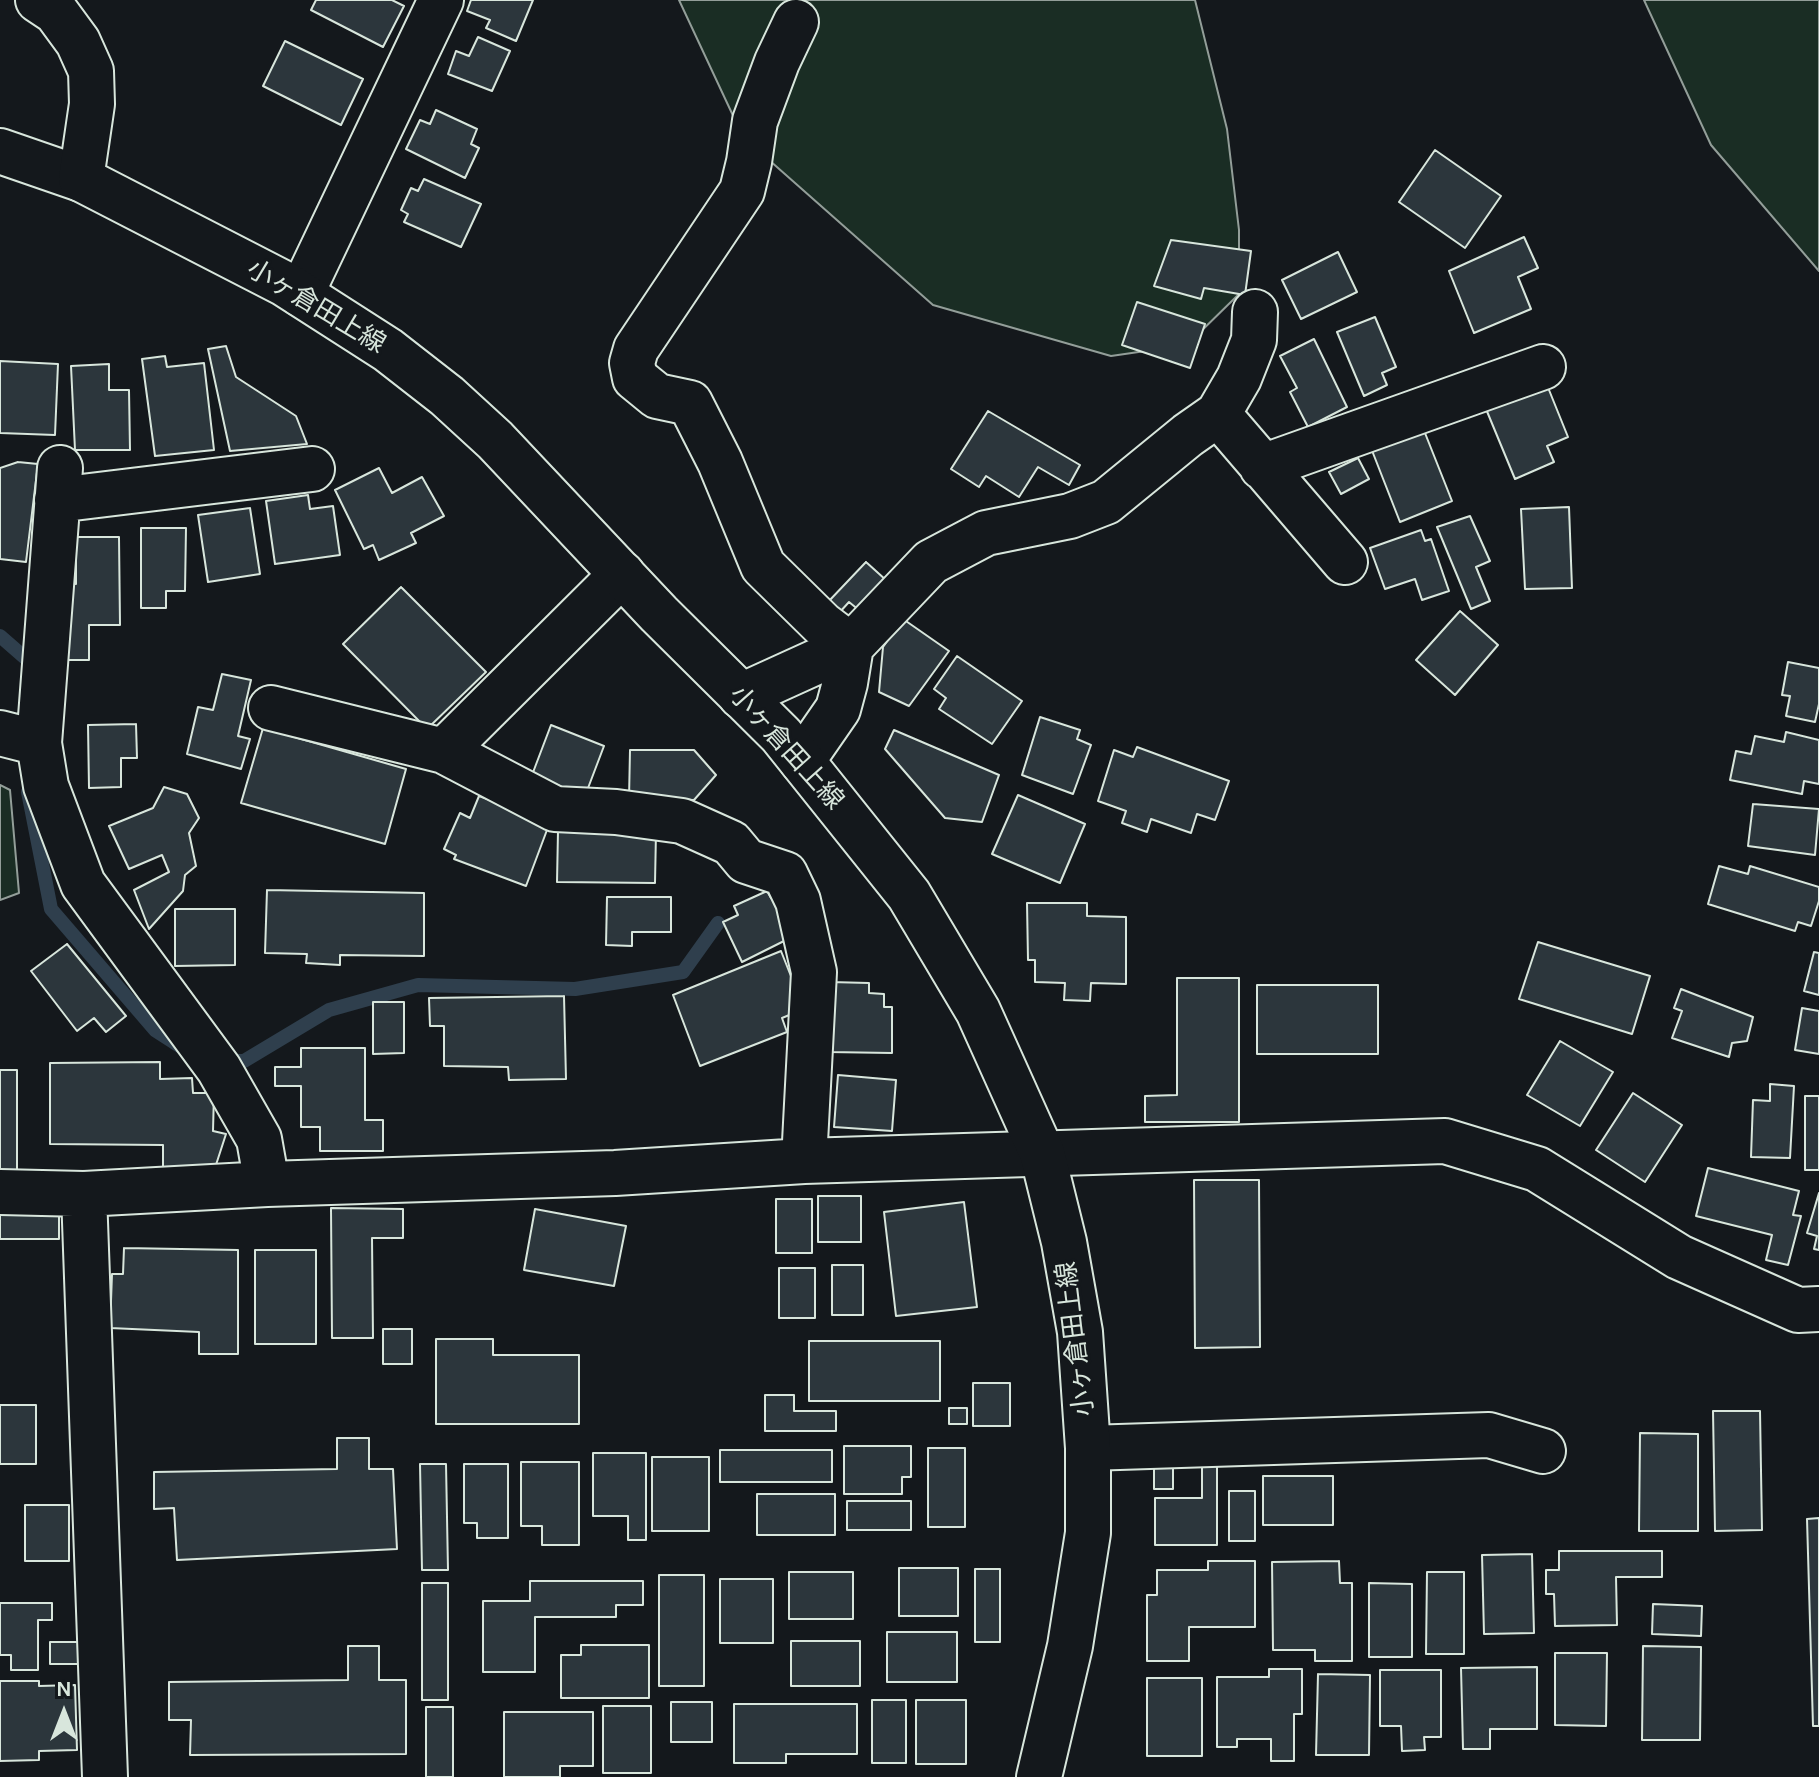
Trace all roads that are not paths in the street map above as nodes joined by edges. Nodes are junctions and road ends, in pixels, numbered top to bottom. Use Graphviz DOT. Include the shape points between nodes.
graph roads {
  1 [pos="38,0"];
  2 [pos="441,0"];
  3 [pos="796,22"];
  4 [pos="0,151"];
  5 [pos="81,179"];
  6 [pos="301,294"];
  7 [pos="1255,312"];
  8 [pos="1543,367"];
  9 [pos="1218,414"];
  10 [pos="1262,467"];
  11 [pos="312,469"];
  12 [pos="1345,562"];
  13 [pos="622,574"];
  14 [pos="851,646"];
  15 [pos="741,696"];
  16 [pos="271,708"];
  17 [pos="20,738"];
  18 [pos="444,751"];
  19 [pos="802,761"];
  20 [pos="1042,1153"];
  21 [pos="804,1161"];
  22 [pos="267,1184"];
  23 [pos="0,1192"];
  24 [pos="84,1194"];
  25 [pos="1819,1309"];
  26 [pos="1088,1448"];
  27 [pos="1543,1451"];
  28 [pos="105,1777"];
  29 [pos="1039,1777"];
  1 -- 5 [label="street" via="71,32 91,71 92,104"];
  2 -- 6 [label="street"];
  3 -- 14 [label="street" via="755,121 742,191 636,349 632,363 635,378 657,396 690,403 763,566"];
  4 -- 5 [label="street, 小ヶ倉田上線"];
  5 -- 6 [label="street, 小ヶ倉田上線"];
  6 -- 13 [label="street, 小ヶ倉田上線" via="447,396"];
  7 -- 9 [label="street" via="1254,340"];
  8 -- 10 [label="street"];
  9 -- 10 [label="street"];
  9 -- 14 [label="street" via="1106,502 1070,516 986,533 931,562"];
  10 -- 12 [label="street"];
  11 -- 17 [label="street" via="58,484"];
  13 -- 15 [label="street, 小ヶ倉田上線"];
  13 -- 18 [label="street"];
  14 -- 15 [label="street"];
  14 -- 19 [label="street" via="838,709"];
  15 -- 19 [label="street, 小ヶ倉田上線"];
  16 -- 18 [label="street"];
  17 -- 22 [label="street" via="46,786 83,884 219,1069 259,1139"];
  18 -- 21 [label="street" via="555,809 682,821 731,843 746,861 785,874 798,901 814,972"];
  19 -- 20 [label="street, 小ヶ倉田上線" via="909,895 978,1011"];
  20 -- 21 [label="street"];
  20 -- 25 [label="street" via="1445,1141 1537,1169 1679,1257 1798,1310"];
  20 -- 26 [label="street, 小ヶ倉田上線" via="1080,1332"];
  21 -- 22 [label="street"];
  22 -- 24 [label="street"];
  23 -- 24 [label="street"];
  24 -- 28 [label="street"];
  26 -- 27 [label="street" via="1489,1435"];
  26 -- 29 [label="street, 小ヶ倉田上線" via="1088,1533 1070,1646"];
}
